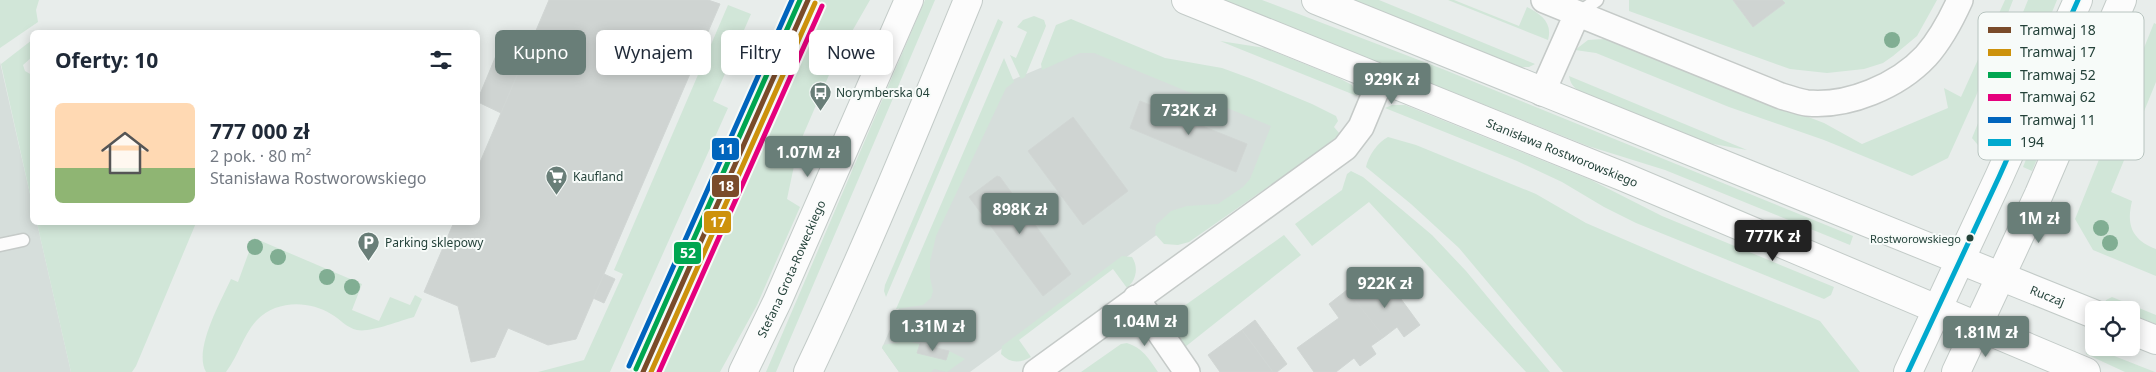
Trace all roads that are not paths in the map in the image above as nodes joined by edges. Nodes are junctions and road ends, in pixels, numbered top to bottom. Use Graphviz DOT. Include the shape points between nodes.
graph roads {
  1 [pos="909,0"];
  2 [pos="968,0"];
  3 [pos="1186,0"];
  4 [pos="1316,0"];
  5 [pos="1544,0"];
  6 [pos="1960,0"];
  7 [pos="2078,0"];
  8 [pos="2122,0"];
  9 [pos="1587,7"];
  10 [pos="2073,12"];
  11 [pos="2117,12"];
  12 [pos="1381,79"];
  13 [pos="1542,93"];
  14 [pos="2006,160"];
  15 [pos="2054,160"];
  16 [pos="23,240"];
  17 [pos="0,245"];
  18 [pos="1960,261"];
  19 [pos="2000,277"];
  20 [pos="1136,298"];
  21 [pos="1938,308"];
  22 [pos="2085,310"];
  23 [pos="1978,326"];
  24 [pos="2140,334"];
  25 [pos="2156,340"];
  26 [pos="743,372"];
  27 [pos="808,372"];
  28 [pos="1036,372"];
  29 [pos="1187,372"];
  30 [pos="1908,372"];
  31 [pos="1956,372"];
  32 [pos="2086,372"];
  1 -- 26 [label="main road, Stefana Grota-Roweckiego" via="778,302"];
  2 -- 27 [label="main road"];
  3 -- 12 [label="main road, Stanisława Rostworowskiego"];
  4 -- 13 [label="main road"];
  5 -- 9 [label="street"];
  6 -- 9 [label="street" via="1946,29 1925,56 1900,77 1870,93 1837,101 1807,103 1781,96"];
  7 -- 10 [label="main road"];
  8 -- 11 [label="main road"];
  9 -- 13 [label="street"];
  12 -- 20 [label="street" via="1361,127 1344,148"];
  12 -- 21 [label="main road, Stanisława Rostworowskiego"];
  13 -- 18 [label="main road"];
  14 -- 18 [label="main road"];
  15 -- 19 [label="main road"];
  16 -- 17 [label="lane"];
  18 -- 19 [label="main road"];
  18 -- 21 [label="main road"];
  19 -- 22 [label="main road, Ruczaj"];
  19 -- 23 [label="main road"];
  20 -- 28 [label="street"];
  20 -- 29 [label="street"];
  21 -- 23 [label="main road"];
  21 -- 30 [label="main road"];
  23 -- 31 [label="main road"];
  23 -- 32 [label="main road"];
  24 -- 25 [label="main road"];
}
